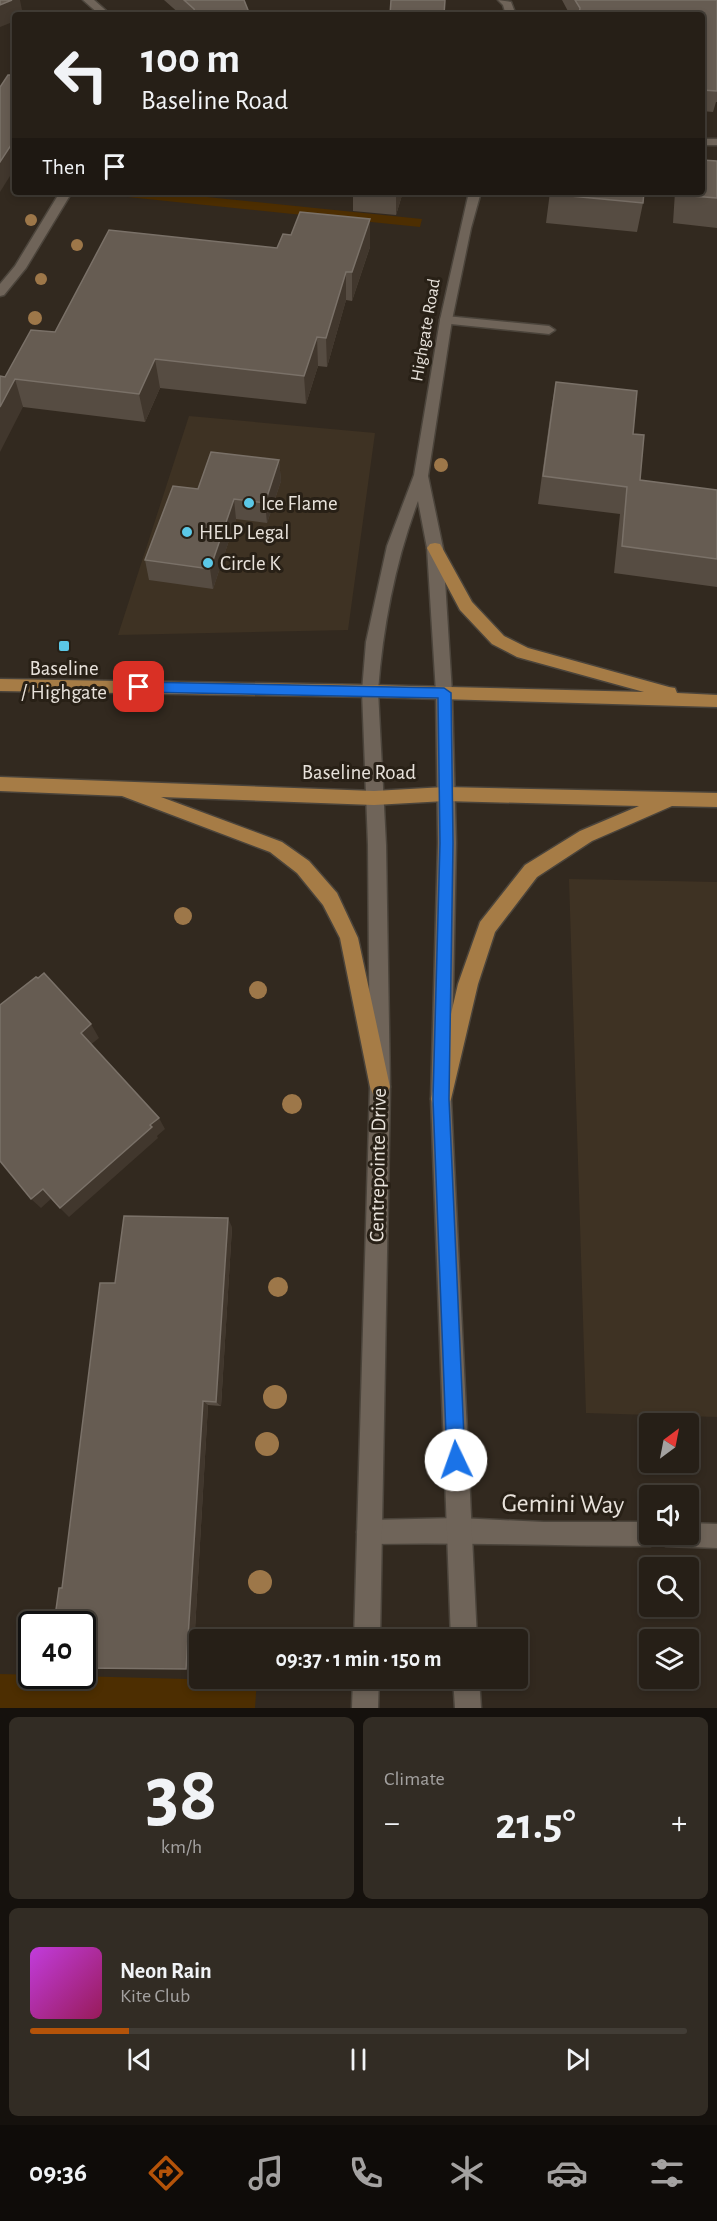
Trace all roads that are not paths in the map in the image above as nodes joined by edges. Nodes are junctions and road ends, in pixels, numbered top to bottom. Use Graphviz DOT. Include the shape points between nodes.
graph roads {
  1 [pos="88,0"];
  2 [pos="102,12"];
  3 [pos="64,195"];
  4 [pos="474,195"];
  5 [pos="0,292"];
  6 [pos="446,320"];
  7 [pos="549,330"];
  8 [pos="421,475"];
  9 [pos="435,548"];
  10 [pos="0,685"];
  11 [pos="370,691"];
  12 [pos="444,693"];
  13 [pos="696,701"];
  14 [pos="717,701"];
  15 [pos="0,784"];
  16 [pos="114,787"];
  17 [pos="446,794"];
  18 [pos="374,798"];
  19 [pos="670,800"];
  20 [pos="717,800"];
  21 [pos="380,1087"];
  22 [pos="441,1099"];
  23 [pos="459,1530"];
  24 [pos="369,1532"];
  25 [pos="639,1534"];
  26 [pos="699,1535"];
  27 [pos="717,1536"];
  28 [pos="367,1629"];
  29 [pos="464,1629"];
  30 [pos="366,1689"];
  31 [pos="467,1689"];
  32 [pos="365,1708"];
  33 [pos="468,1708"];
  1 -- 2 [label="street"];
  3 -- 5 [label="street" via="20,268"];
  4 -- 6 [label="street, Highgate Road"];
  6 -- 7 [label="street"];
  6 -- 8 [label="street, Highgate Road"];
  8 -- 9 [label="street, Highgate Road"];
  8 -- 11 [label="street, Highgate Road" via="394,546 373,646"];
  9 -- 12 [label="street, Highgate Road"];
  9 -- 13 [label="main road" via="466,606 498,640 523,653"];
  10 -- 11 [label="main road"];
  11 -- 12 [label="main road"];
  11 -- 18 [label="street, Centrepointe Drive"];
  12 -- 13 [label="main road"];
  12 -- 17 [label="street"];
  13 -- 14 [label="main road"];
  15 -- 16 [label="main road, Baseline Road"];
  16 -- 18 [label="main road, Baseline Road"];
  16 -- 21 [label="main road" via="276,847 303,867 330,899 349,938"];
  17 -- 18 [label="main road, Baseline Road"];
  17 -- 19 [label="main road, Baseline Road"];
  17 -- 22 [label="street"];
  18 -- 21 [label="street, Centrepointe Drive"];
  19 -- 20 [label="main road, Baseline Road"];
  19 -- 22 [label="main road" via="586,836 531,870 487,928 468,984"];
  21 -- 24 [label="street, Centrepointe Drive"];
  22 -- 23 [label="street"];
  23 -- 24 [label="street, Gemini Way"];
  23 -- 25 [label="street, Gemini Way"];
  23 -- 29 [label="street"];
  24 -- 28 [label="street, Centrepointe Drive"];
  26 -- 27 [label="street"];
  30 -- 32 [label="street"];
  31 -- 33 [label="street"];
}
